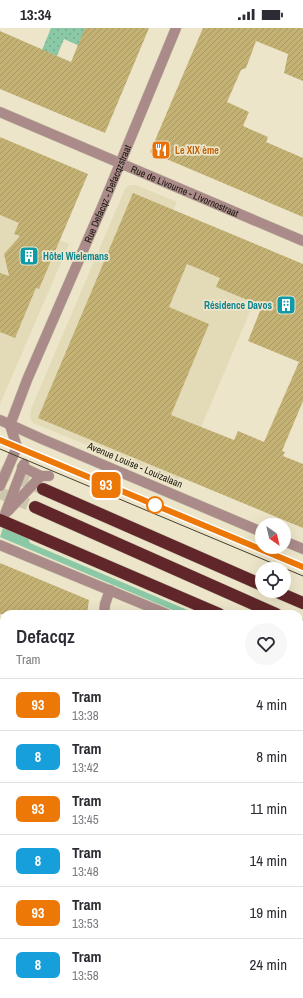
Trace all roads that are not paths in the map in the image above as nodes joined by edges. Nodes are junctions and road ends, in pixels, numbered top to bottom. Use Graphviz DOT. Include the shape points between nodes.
graph roads {
  1 [pos="176,28"];
  2 [pos="0,112"];
  3 [pos="119,164"];
  4 [pos="303,241"];
  5 [pos="0,420"];
  6 [pos="10,425"];
  7 [pos="0,429"];
  8 [pos="45,476"];
  9 [pos="0,486"];
  10 [pos="43,489"];
  11 [pos="35,507"];
  12 [pos="0,520"];
  13 [pos="255,529"];
  14 [pos="291,544"];
  15 [pos="0,545"];
  16 [pos="303,549"];
  17 [pos="255,582"];
  18 [pos="110,590"];
  19 [pos="291,598"];
  20 [pos="303,603"];
  21 [pos="104,610"];
  22 [pos="158,610"];
  23 [pos="210,610"];
  24 [pos="267,610"];
  1 -- 3 [label="street, Rue Defacqz - Defacqzstraat"];
  2 -- 3 [label="street, Rue de Livourne - Livornostraat"];
  3 -- 4 [label="street, Rue de Livourne - Livornostraat"];
  3 -- 6 [label="street, Rue Defacqz - Defacqzstraat"];
  5 -- 6 [label="street, Avenue Louise - Louizalaan"];
  6 -- 7 [label="street"];
  6 -- 9 [label="street" via="17,447"];
  6 -- 13 [label="street, Avenue Louise - Louizalaan"];
  8 -- 8 [label="street" via="5,514 23,466"];
  10 -- 17 [label="highway"];
  11 -- 24 [label="highway"];
  12 -- 23 [label="highway"];
  14 -- 16 [label="street"];
  15 -- 18 [label="street"];
  18 -- 21 [label="street"];
  18 -- 22 [label="street"];
  19 -- 20 [label="highway"];
}
